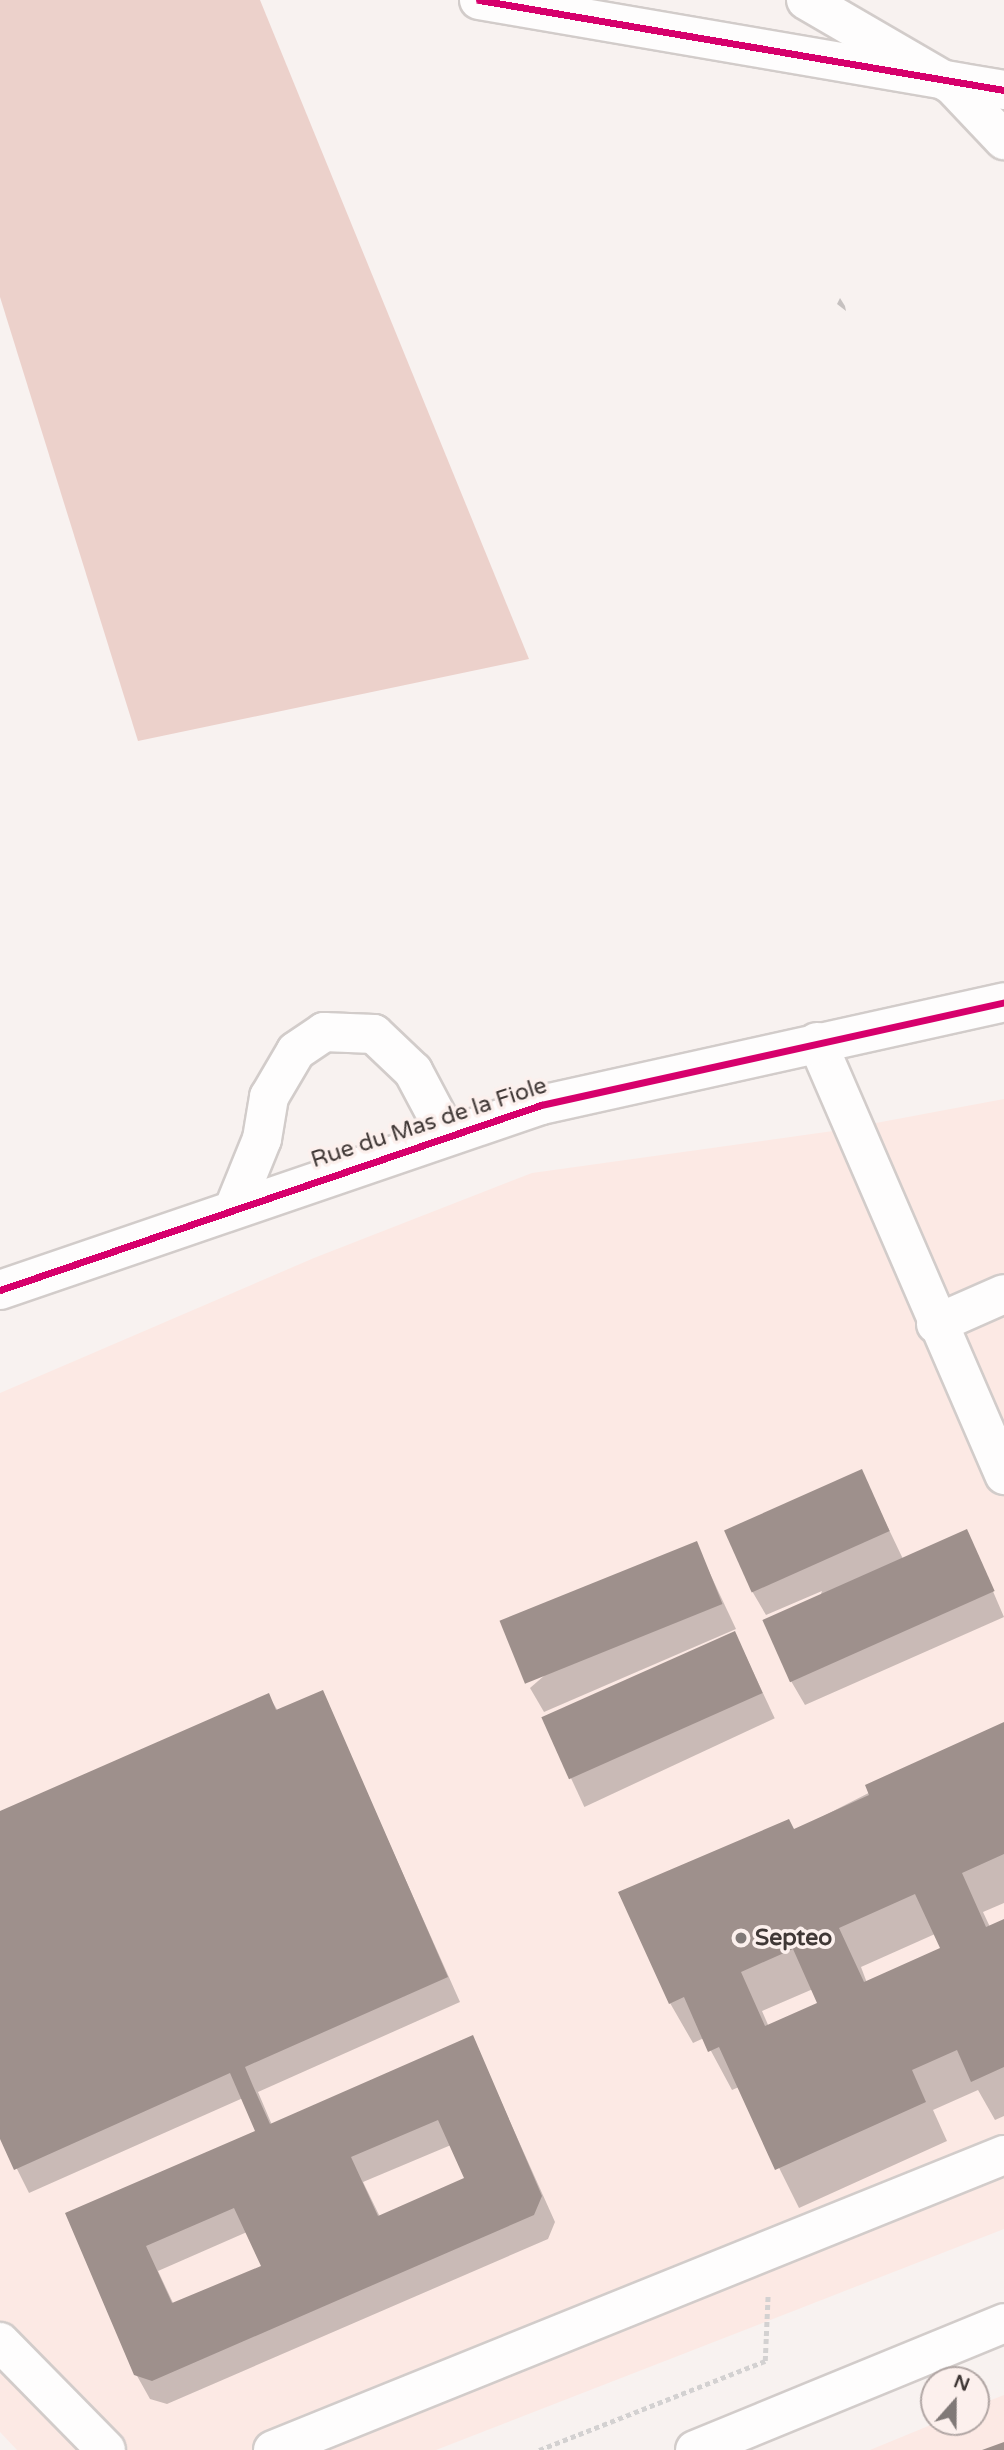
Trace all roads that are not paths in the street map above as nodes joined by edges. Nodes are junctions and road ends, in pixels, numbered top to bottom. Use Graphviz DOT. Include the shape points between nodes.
graph roads {
  1 [pos="479,0"];
  2 [pos="806,0"];
  3 [pos="952,85"];
  4 [pos="1004,90"];
  5 [pos="1004,140"];
  6 [pos="1004,1002"];
  7 [pos="817,1042"];
  8 [pos="447,1135"];
  9 [pos="234,1208"];
  10 [pos="0,1290"];
  11 [pos="1004,1294"];
  12 [pos="936,1324"];
  13 [pos="1004,1475"];
  14 [pos="1004,2155"];
  15 [pos="1004,2322"];
  16 [pos="0,2342"];
  17 [pos="106,2450"];
  18 [pos="273,2450"];
  19 [pos="695,2450"];
  1 -- 3 [label="street"];
  2 -- 3 [label="street"];
  3 -- 4 [label="street"];
  3 -- 5 [label="street"];
  6 -- 7 [label="street, Rue du Mas de la Fiole"];
  7 -- 8 [label="street, Rue du Mas de la Fiole" via="541,1105"];
  7 -- 12 [label="street"];
  8 -- 9 [label="street, Rue du Mas de la Fiole"];
  8 -- 9 [label="street" via="413,1071 374,1034 324,1032 296,1051 269,1097 262,1139"];
  9 -- 10 [label="street, Rue du Mas de la Fiole"];
  11 -- 12 [label="street"];
  12 -- 13 [label="street"];
  14 -- 18 [label="street"];
  15 -- 19 [label="street"];
  16 -- 17 [label="street"];
}
